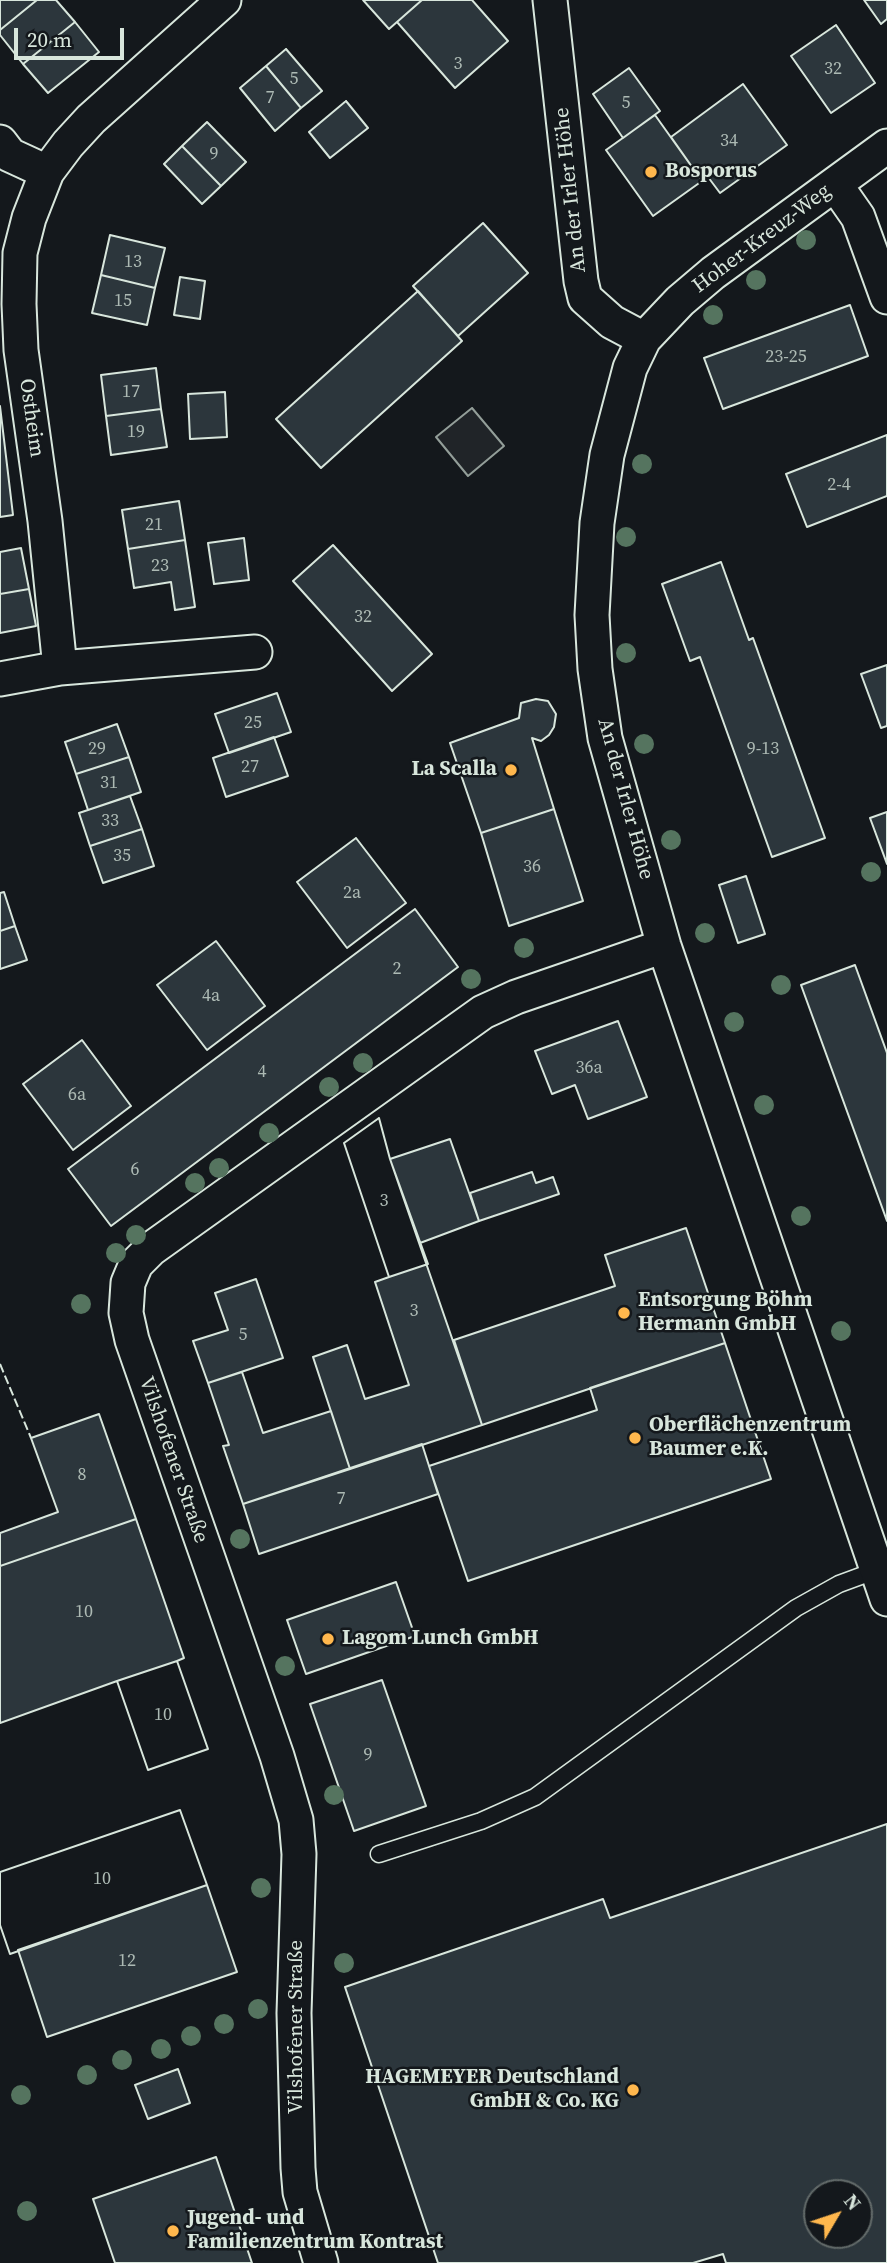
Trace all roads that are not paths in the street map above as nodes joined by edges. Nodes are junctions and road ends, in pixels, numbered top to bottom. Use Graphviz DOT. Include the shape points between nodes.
graph roads {
  1 [pos="224,0"];
  2 [pos="550,0"];
  3 [pos="0,142"];
  4 [pos="887,146"];
  5 [pos="47,172"];
  6 [pos="835,184"];
  7 [pos="887,297"];
  8 [pos="644,339"];
  9 [pos="255,652"];
  10 [pos="60,668"];
  11 [pos="0,679"];
  12 [pos="664,946"];
  13 [pos="882,1584"];
  14 [pos="379,1854"];
  15 [pos="321,2263"];
  1 -- 5 [label="street, Ostheim" via="92,119"];
  2 -- 8 [label="street, An der Irler Höhe" via="585,298 612,322"];
  3 -- 5 [label="street" via="10,155"];
  4 -- 6 [label="street, Hoher-Kreuz-Weg"];
  5 -- 10 [label="street, Ostheim" via="20,253 19,304"];
  6 -- 7 [label="street" via="858,217"];
  6 -- 8 [label="street, Hoher-Kreuz-Weg" via="713,273"];
  8 -- 12 [label="street, An der Irler Höhe" via="630,368 607,455 597,523 592,615 605,738"];
  9 -- 10 [label="street"];
  10 -- 11 [label="street"];
  12 -- 13 [label="street, An der Irler Höhe"];
  12 -- 15 [label="street, Vilshofener Straße" via="483,1012 151,1249 136,1264 128,1283 126,1314 131,1340 296,1820 298,2168 300,2192"];
  13 -- 14 [label="lane" via="839,1584 796,1608 535,1797 481,1821"];
}
